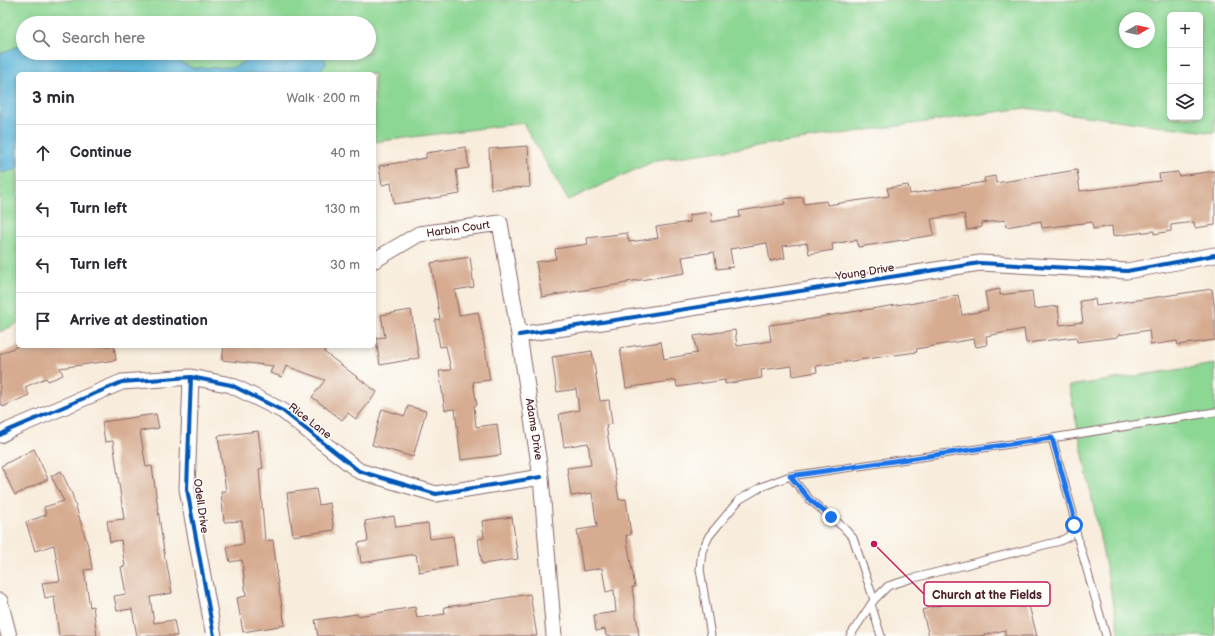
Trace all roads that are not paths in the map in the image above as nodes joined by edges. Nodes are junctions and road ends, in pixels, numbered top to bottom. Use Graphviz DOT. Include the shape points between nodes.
graph roads {
  1 [pos="500,223"];
  2 [pos="1215,255"];
  3 [pos="376,259"];
  4 [pos="519,335"];
  5 [pos="191,377"];
  6 [pos="1215,412"];
  7 [pos="0,435"];
  8 [pos="1052,438"];
  9 [pos="790,476"];
  10 [pos="541,477"];
  11 [pos="1074,525"];
  12 [pos="0,601"];
  13 [pos="873,602"];
  14 [pos="9,636"];
  15 [pos="214,636"];
  16 [pos="554,636"];
  17 [pos="710,636"];
  18 [pos="850,636"];
  19 [pos="882,636"];
  20 [pos="1106,636"];
  1 -- 3 [label="street, Harbin Court" via="419,234"];
  1 -- 4 [label="street, Adams Drive"];
  2 -- 4 [label="street, Young Drive" via="1127,271 980,263"];
  4 -- 10 [label="street, Adams Drive"];
  5 -- 7 [label="street, Rice Lane" via="122,382"];
  5 -- 10 [label="street, Rice Lane" via="231,385 283,411 358,471 436,494"];
  5 -- 15 [label="street, Odell Drive" via="187,489"];
  6 -- 8 [label="lane"];
  8 -- 9 [label="lane"];
  8 -- 11 [label="lane"];
  9 -- 13 [label="lane" via="810,500 853,538"];
  9 -- 17 [label="lane" via="761,487 739,500 709,536 702,551 700,569"];
  10 -- 16 [label="street, Adams Drive"];
  11 -- 13 [label="lane" via="1070,536 1060,541 903,581 888,586"];
  11 -- 20 [label="lane"];
  12 -- 14 [label="street"];
  13 -- 18 [label="lane"];
  13 -- 19 [label="lane"];
}
